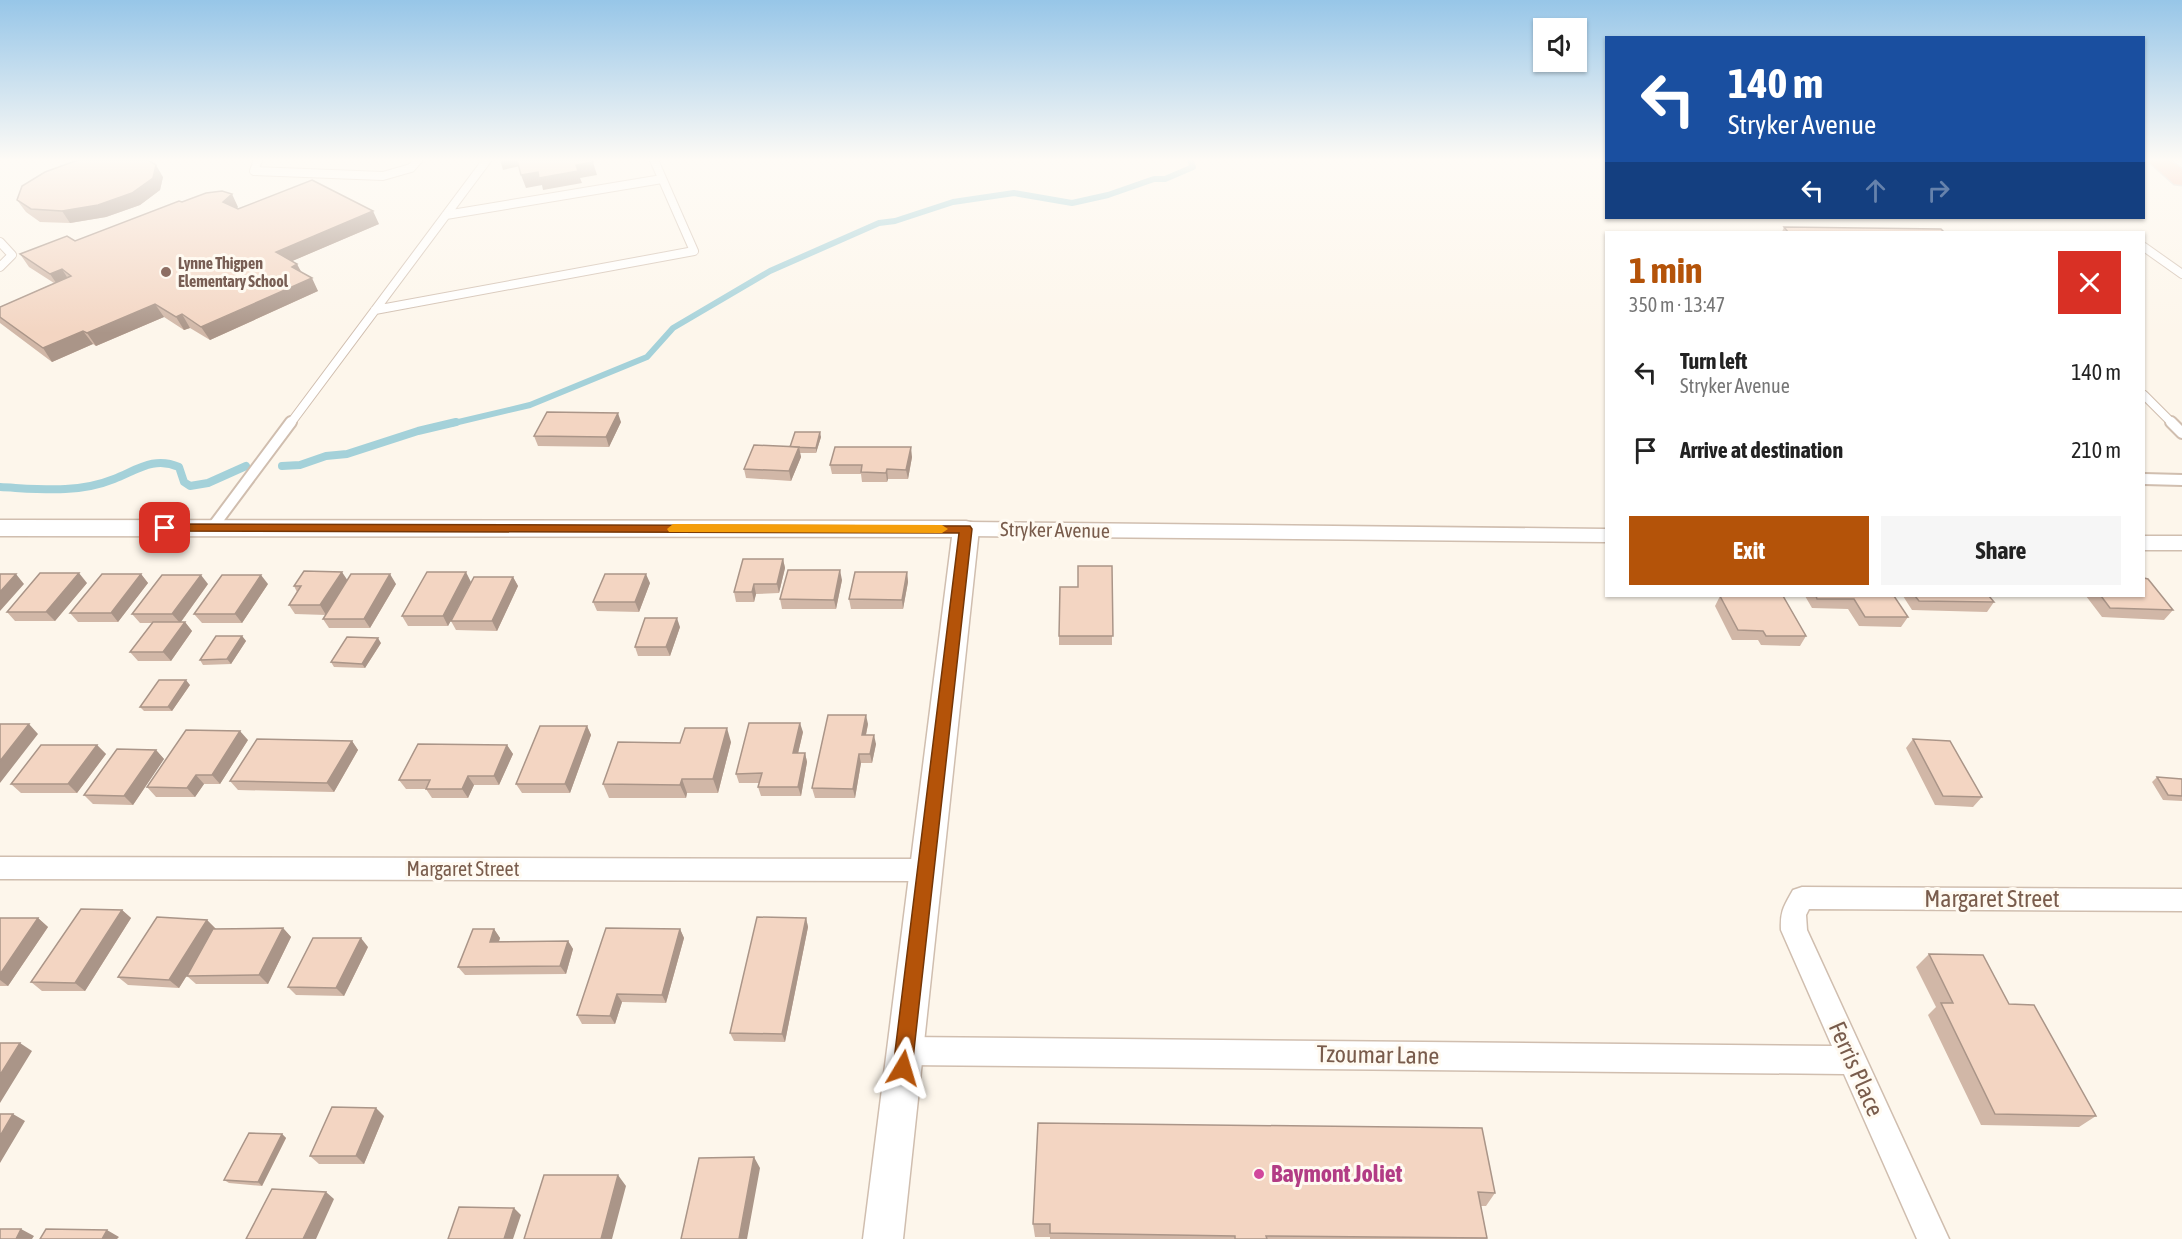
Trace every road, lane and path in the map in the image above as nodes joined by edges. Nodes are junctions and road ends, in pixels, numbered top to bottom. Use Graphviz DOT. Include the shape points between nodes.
graph roads {
  1 [pos="444,218"];
  2 [pos="679,218"];
  3 [pos="0,242"];
  4 [pos="2145,248"];
  5 [pos="0,267"];
  6 [pos="2182,274"];
  7 [pos="375,309"];
  8 [pos="2145,395"];
  9 [pos="2182,433"];
  10 [pos="2145,479"];
  11 [pos="2182,480"];
  12 [pos="0,528"];
  13 [pos="212,528"];
  14 [pos="966,529"];
  15 [pos="1605,536"];
  16 [pos="2145,543"];
  17 [pos="2182,543"];
  18 [pos="0,868"];
  19 [pos="927,870"];
  20 [pos="1802,898"];
  21 [pos="2182,900"];
  22 [pos="904,1051"];
  23 [pos="1852,1060"];
  24 [pos="883,1239"];
  25 [pos="1933,1239"];
  1 -- 7 [label="lane"];
  2 -- 7 [label="lane" via="694,251"];
  3 -- 5 [label="lane" via="12,255"];
  4 -- 6 [label="lane"];
  7 -- 13 [label="lane"];
  8 -- 9 [label="lane"];
  10 -- 11 [label="lane"];
  12 -- 13 [label="street, Stryker Avenue"];
  13 -- 14 [label="street, Stryker Avenue"];
  14 -- 15 [label="street, Stryker Avenue"];
  14 -- 19 [label="street"];
  16 -- 17 [label="street"];
  18 -- 19 [label="street, Margaret Street"];
  19 -- 22 [label="street"];
  20 -- 21 [label="street, Margaret Street"];
  20 -- 23 [label="street, Ferris Place" via="1793,914 1794,930"];
  22 -- 23 [label="street, Tzoumar Lane"];
  22 -- 24 [label="street"];
  23 -- 25 [label="street, Ferris Place"];
}
